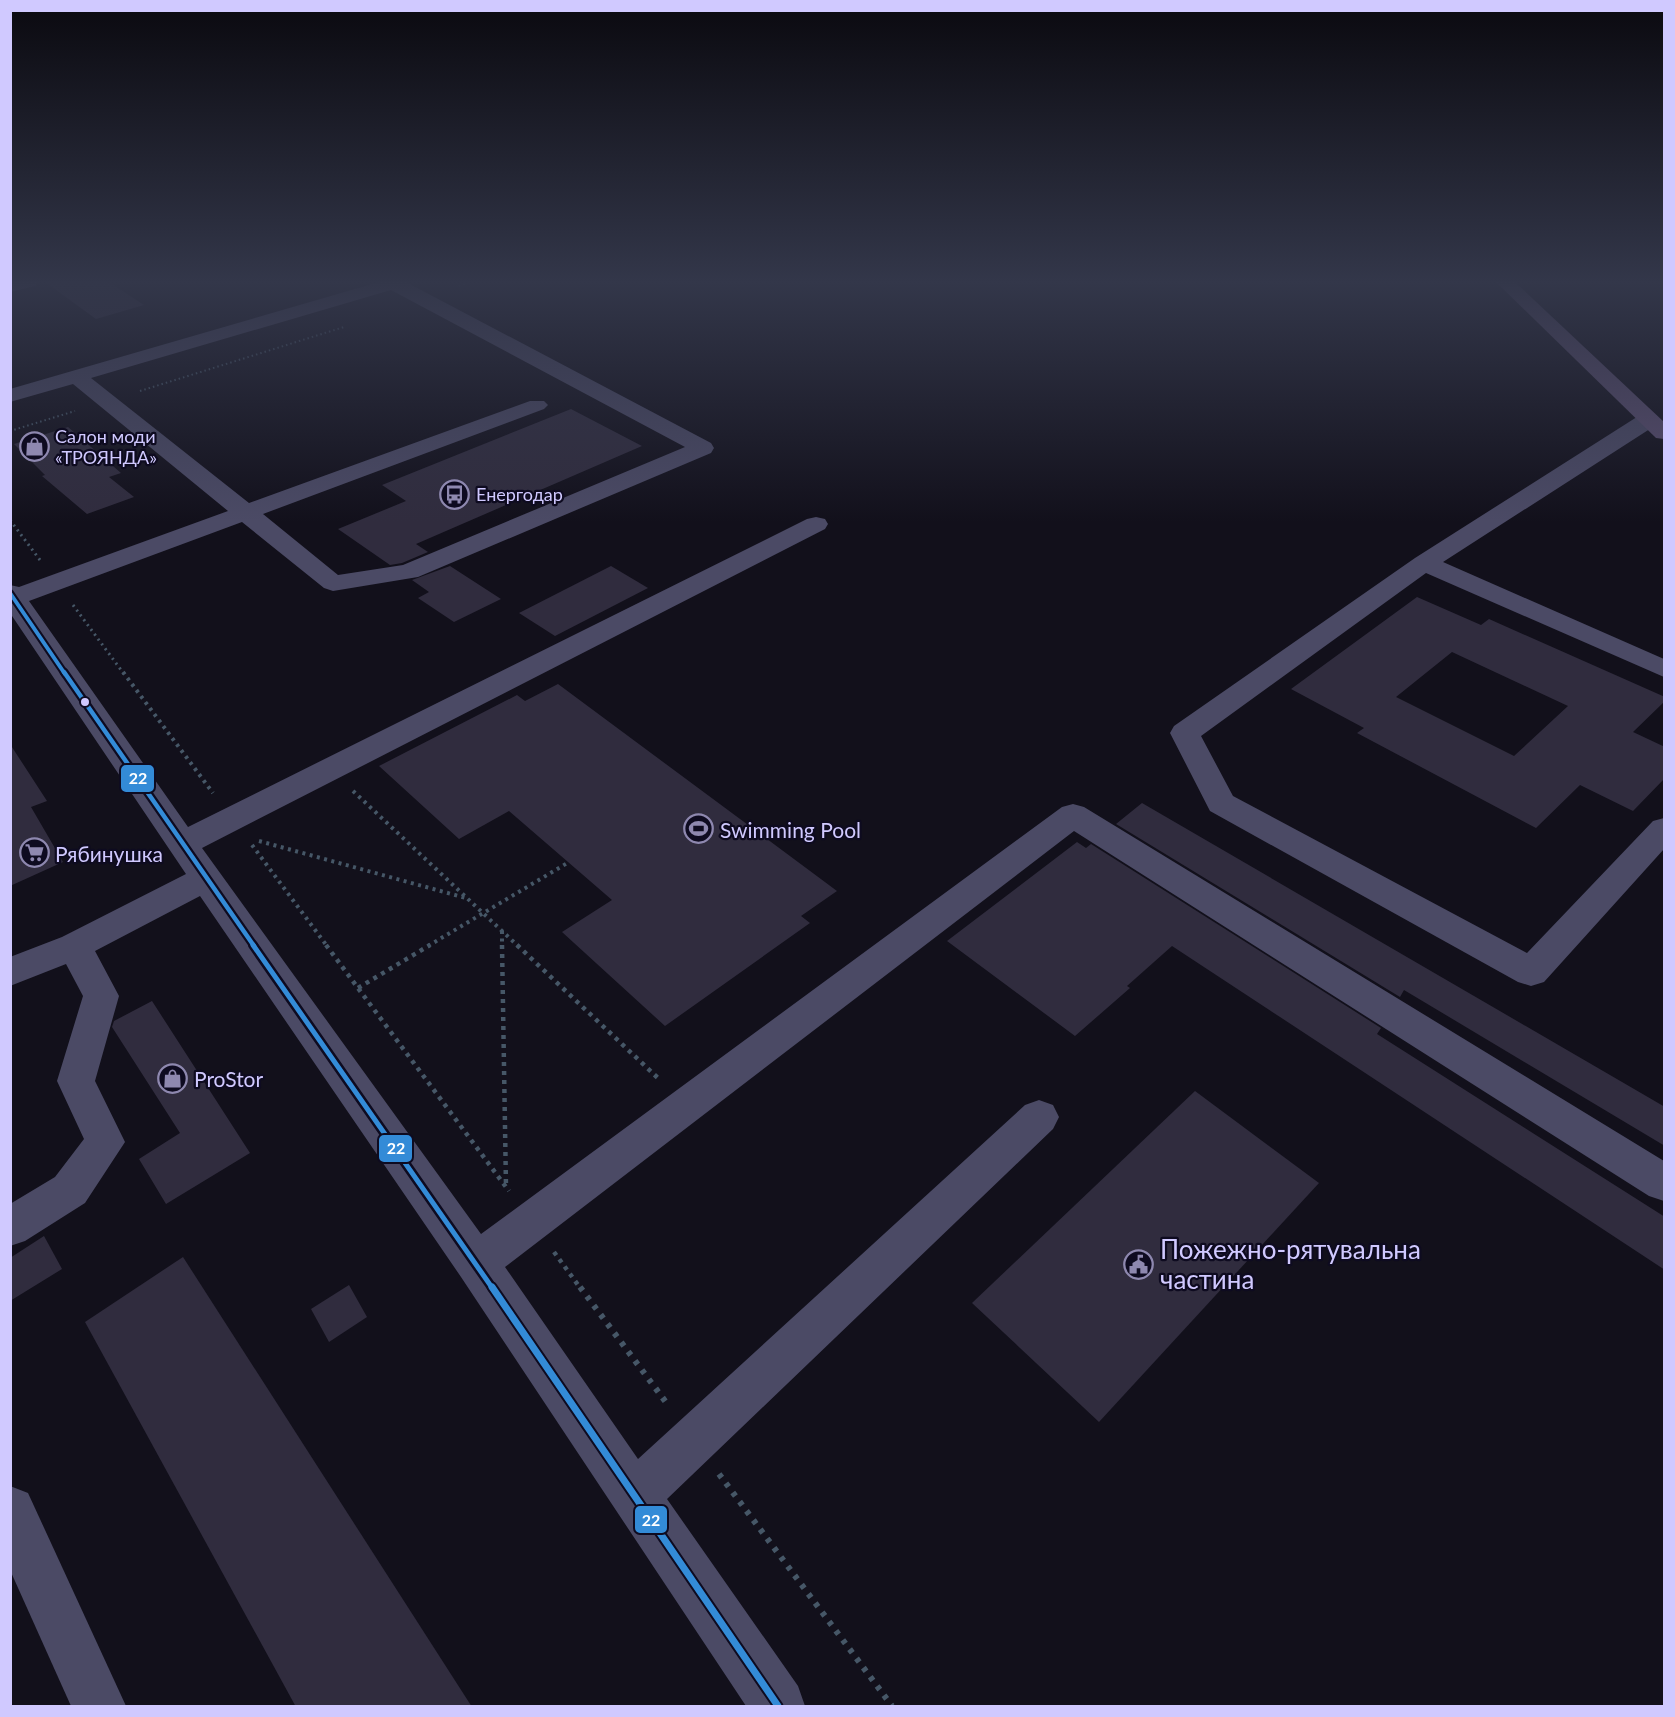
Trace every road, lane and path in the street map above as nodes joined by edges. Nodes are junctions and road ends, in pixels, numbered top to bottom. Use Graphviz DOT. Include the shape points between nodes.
graph roads {
  1 [pos="127,362"];
  2 [pos="231,362"];
  3 [pos="541,362"];
  4 [pos="1588,362"];
  5 [pos="77,377"];
  6 [pos="10,396"];
  7 [pos="107,401"];
  8 [pos="537,405"];
  9 [pos="1656,427"];
  10 [pos="10,431"];
  11 [pos="245,513"];
  12 [pos="10,520"];
  13 [pos="816,524"];
  14 [pos="1424,562"];
  15 [pos="56,583"];
  16 [pos="12,596"];
  17 [pos="1665,669"];
  18 [pos="331,769"];
  19 [pos="232,819"];
  20 [pos="1665,829"];
  21 [pos="182,844"];
  22 [pos="569,862"];
  23 [pos="206,878"];
  24 [pos="467,898"];
  25 [pos="483,913"];
  26 [pos="502,931"];
  27 [pos="74,946"];
  28 [pos="10,972"];
  29 [pos="358,988"];
  30 [pos="686,1106"];
  31 [pos="1039,1117"];
  32 [pos="1665,1183"];
  33 [pos="506,1188"];
  34 [pos="532,1222"];
  35 [pos="10,1227"];
  36 [pos="476,1263"];
  37 [pos="694,1440"];
  38 [pos="634,1496"];
  39 [pos="17,1546"];
  40 [pos="99,1707"];
  41 [pos="778,1707"];
  42 [pos="892,1707"];
  1 -- 5 [label="street"];
  2 -- 7 [label="path"];
  3 -- 11 [label="street" via="703,448 409,573 333,583"];
  4 -- 9 [label="main road"];
  5 -- 6 [label="street"];
  5 -- 7 [label="street"];
  7 -- 10 [label="path"];
  7 -- 11 [label="street"];
  8 -- 11 [label="street"];
  9 -- 14 [label="street"];
  11 -- 15 [label="street"];
  12 -- 15 [label="path"];
  13 -- 18 [label="street"];
  14 -- 17 [label="street"];
  14 -- 20 [label="street" via="1185,733 1221,803 1531,972"];
  15 -- 16 [label="street"];
  15 -- 19 [label="path"];
  16 -- 21 [label="street"];
  18 -- 19 [label="street"];
  18 -- 24 [label="path"];
  19 -- 21 [label="street"];
  21 -- 23 [label="street"];
  22 -- 25 [label="path"];
  23 -- 27 [label="street"];
  23 -- 36 [label="street"];
  24 -- 25 [label="path"];
  24 -- 29 [label="path" via="247,838"];
  25 -- 26 [label="path"];
  25 -- 29 [label="path"];
  26 -- 30 [label="path"];
  26 -- 33 [label="path"];
  27 -- 28 [label="street"];
  27 -- 35 [label="street" via="101,996 76,1081 105,1142 70,1190"];
  29 -- 33 [label="path"];
  30 -- 32 [label="street" via="1073,815"];
  30 -- 34 [label="street"];
  31 -- 37 [label="street"];
  33 -- 34 [label="path"];
  34 -- 36 [label="street"];
  34 -- 37 [label="path"];
  36 -- 38 [label="street"];
  37 -- 38 [label="street"];
  37 -- 42 [label="path"];
  38 -- 41 [label="street"];
  39 -- 40 [label="street"];
}
